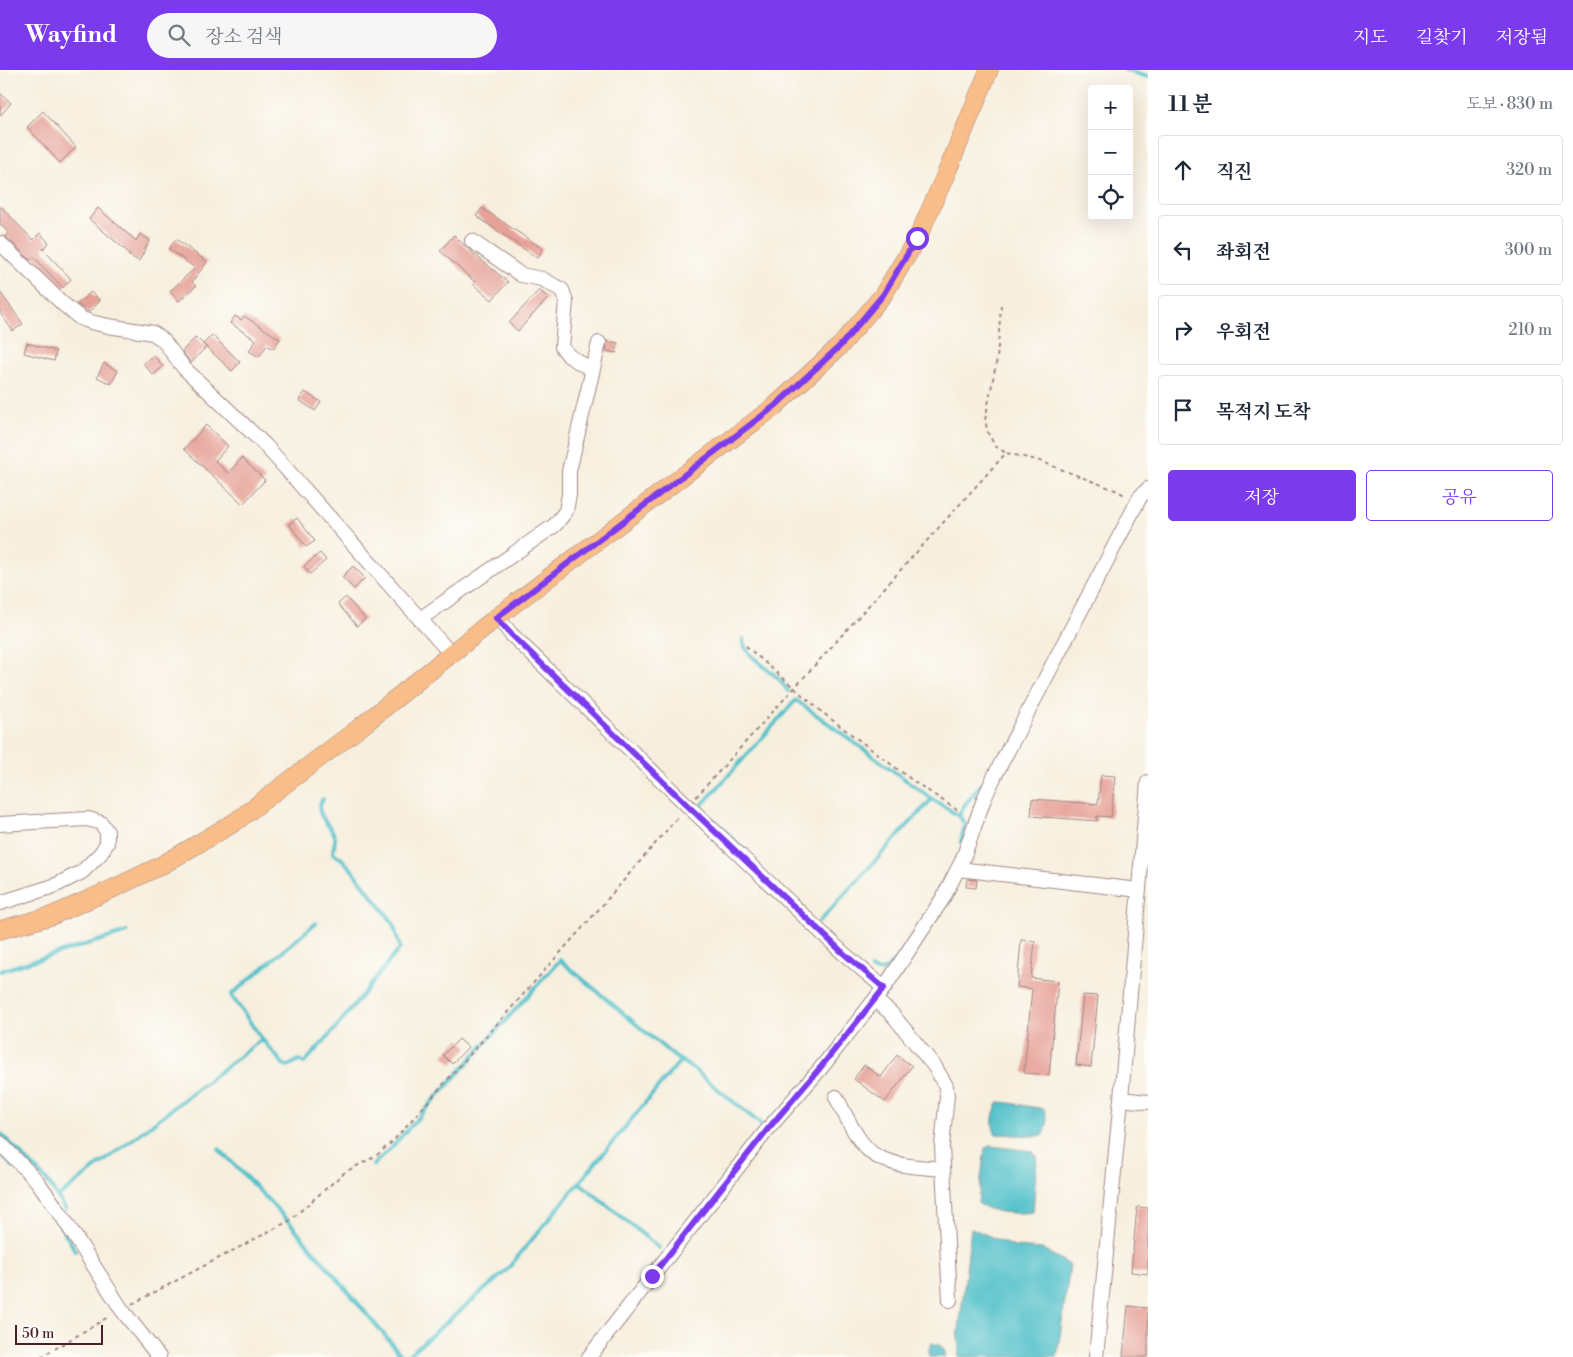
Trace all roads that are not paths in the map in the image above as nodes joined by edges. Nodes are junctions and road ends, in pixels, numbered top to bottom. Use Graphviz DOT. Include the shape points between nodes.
graph roads {
  1 [pos="989,70"];
  2 [pos="472,241"];
  3 [pos="0,243"];
  4 [pos="599,344"];
  5 [pos="592,370"];
  6 [pos="1148,489"];
  7 [pos="420,618"];
  8 [pos="496,618"];
  9 [pos="451,654"];
  10 [pos="1148,782"];
  11 [pos="0,824"];
  12 [pos="958,869"];
  13 [pos="1139,890"];
  14 [pos="0,903"];
  15 [pos="0,930"];
  16 [pos="884,988"];
  17 [pos="875,1000"];
  18 [pos="836,1097"];
  19 [pos="1122,1099"];
  20 [pos="1148,1102"];
  21 [pos="0,1143"];
  22 [pos="943,1169"];
  23 [pos="950,1300"];
  24 [pos="159,1357"];
  25 [pos="589,1357"];
  26 [pos="1096,1357"];
  1 -- 8 [label="main road" via="917,238 883,295 841,345 775,406"];
  2 -- 5 [label="street" via="521,275 542,279 562,290 566,301 562,347 569,356"];
  3 -- 7 [label="street" via="80,318 152,333 163,340 184,368 265,444"];
  4 -- 5 [label="street"];
  5 -- 7 [label="street" via="569,471 566,511 554,525"];
  6 -- 12 [label="street" via="1137,502 994,775"];
  7 -- 9 [label="street"];
  8 -- 9 [label="main road"];
  8 -- 16 [label="street" via="688,806"];
  9 -- 15 [label="main road" via="235,822 162,865 108,891 51,916"];
  10 -- 13 [label="street"];
  11 -- 14 [label="street" via="88,819 100,823 107,832 107,843 82,872 54,886"];
  12 -- 13 [label="street"];
  12 -- 16 [label="street" via="944,898"];
  13 -- 19 [label="street"];
  16 -- 17 [label="street"];
  17 -- 22 [label="street" via="935,1066 946,1086"];
  17 -- 25 [label="street" via="767,1130"];
  18 -- 22 [label="street" via="866,1148 878,1157 901,1165"];
  19 -- 20 [label="street"];
  19 -- 26 [label="street"];
  21 -- 24 [label="street" via="37,1181 122,1310"];
  22 -- 23 [label="street"];
}
